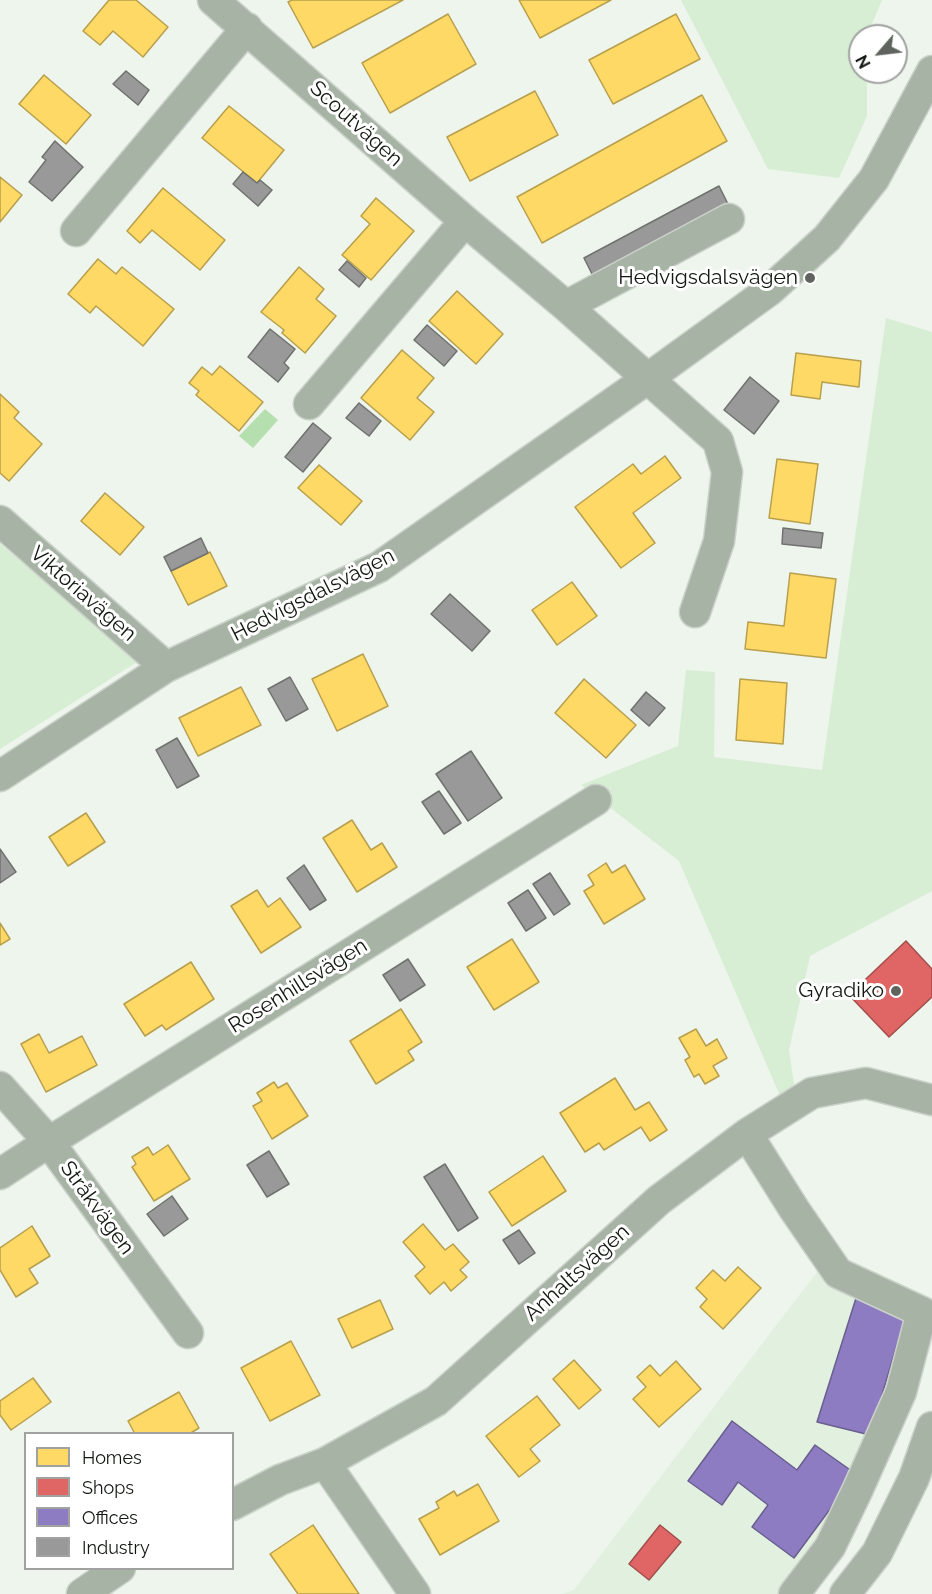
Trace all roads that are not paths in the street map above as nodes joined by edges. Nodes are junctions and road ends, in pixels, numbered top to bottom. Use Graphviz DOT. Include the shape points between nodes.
graph roads {
  1 [pos="213,0"];
  2 [pos="247,28"];
  3 [pos="929,86"];
  4 [pos="729,219"];
  5 [pos="465,221"];
  6 [pos="76,231"];
  7 [pos="566,306"];
  8 [pos="647,379"];
  9 [pos="309,404"];
  10 [pos="0,521"];
  11 [pos="695,612"];
  12 [pos="166,667"];
  13 [pos="0,776"];
  14 [pos="596,800"];
  15 [pos="0,1087"];
  16 [pos="932,1100"];
  17 [pos="747,1134"];
  18 [pos="49,1142"];
  19 [pos="0,1174"];
  20 [pos="188,1333"];
  21 [pos="932,1427"];
  22 [pos="325,1463"];
  23 [pos="234,1504"];
  24 [pos="118,1570"];
  25 [pos="82,1594"];
  26 [pos="415,1594"];
  27 [pos="794,1594"];
  28 [pos="845,1594"];
  1 -- 2 [label="street, Scoutvägen"];
  2 -- 5 [label="street, Scoutvägen"];
  2 -- 6 [label="street"];
  3 -- 8 [label="street, Hedvigsdalsvägen" via="874,178 827,238 770,290"];
  4 -- 7 [label="street"];
  5 -- 7 [label="street, Scoutvägen"];
  5 -- 9 [label="street"];
  7 -- 8 [label="street, Scoutvägen"];
  8 -- 11 [label="street" via="718,441 727,472 719,542"];
  8 -- 12 [label="street, Hedvigsdalsvägen" via="379,567"];
  10 -- 12 [label="street, Viktoriavägen"];
  12 -- 13 [label="street, Hedvigsdalsvägen"];
  14 -- 18 [label="street, Rosenhillsvägen"];
  15 -- 18 [label="street, Stråkvägen"];
  16 -- 17 [label="street, Anhaltsvägen" via="866,1083 812,1093"];
  17 -- 22 [label="street, Anhaltsvägen" via="659,1200 436,1401"];
  17 -- 27 [label="street" via="838,1273 922,1311 901,1392 858,1489 830,1547"];
  18 -- 19 [label="street, Rosenhillsvägen"];
  18 -- 20 [label="street, Stråkvägen"];
  21 -- 28 [label="street" via="914,1478 877,1553"];
  22 -- 23 [label="street, Anhaltsvägen"];
  22 -- 26 [label="street"];
  24 -- 25 [label="street"];
}
